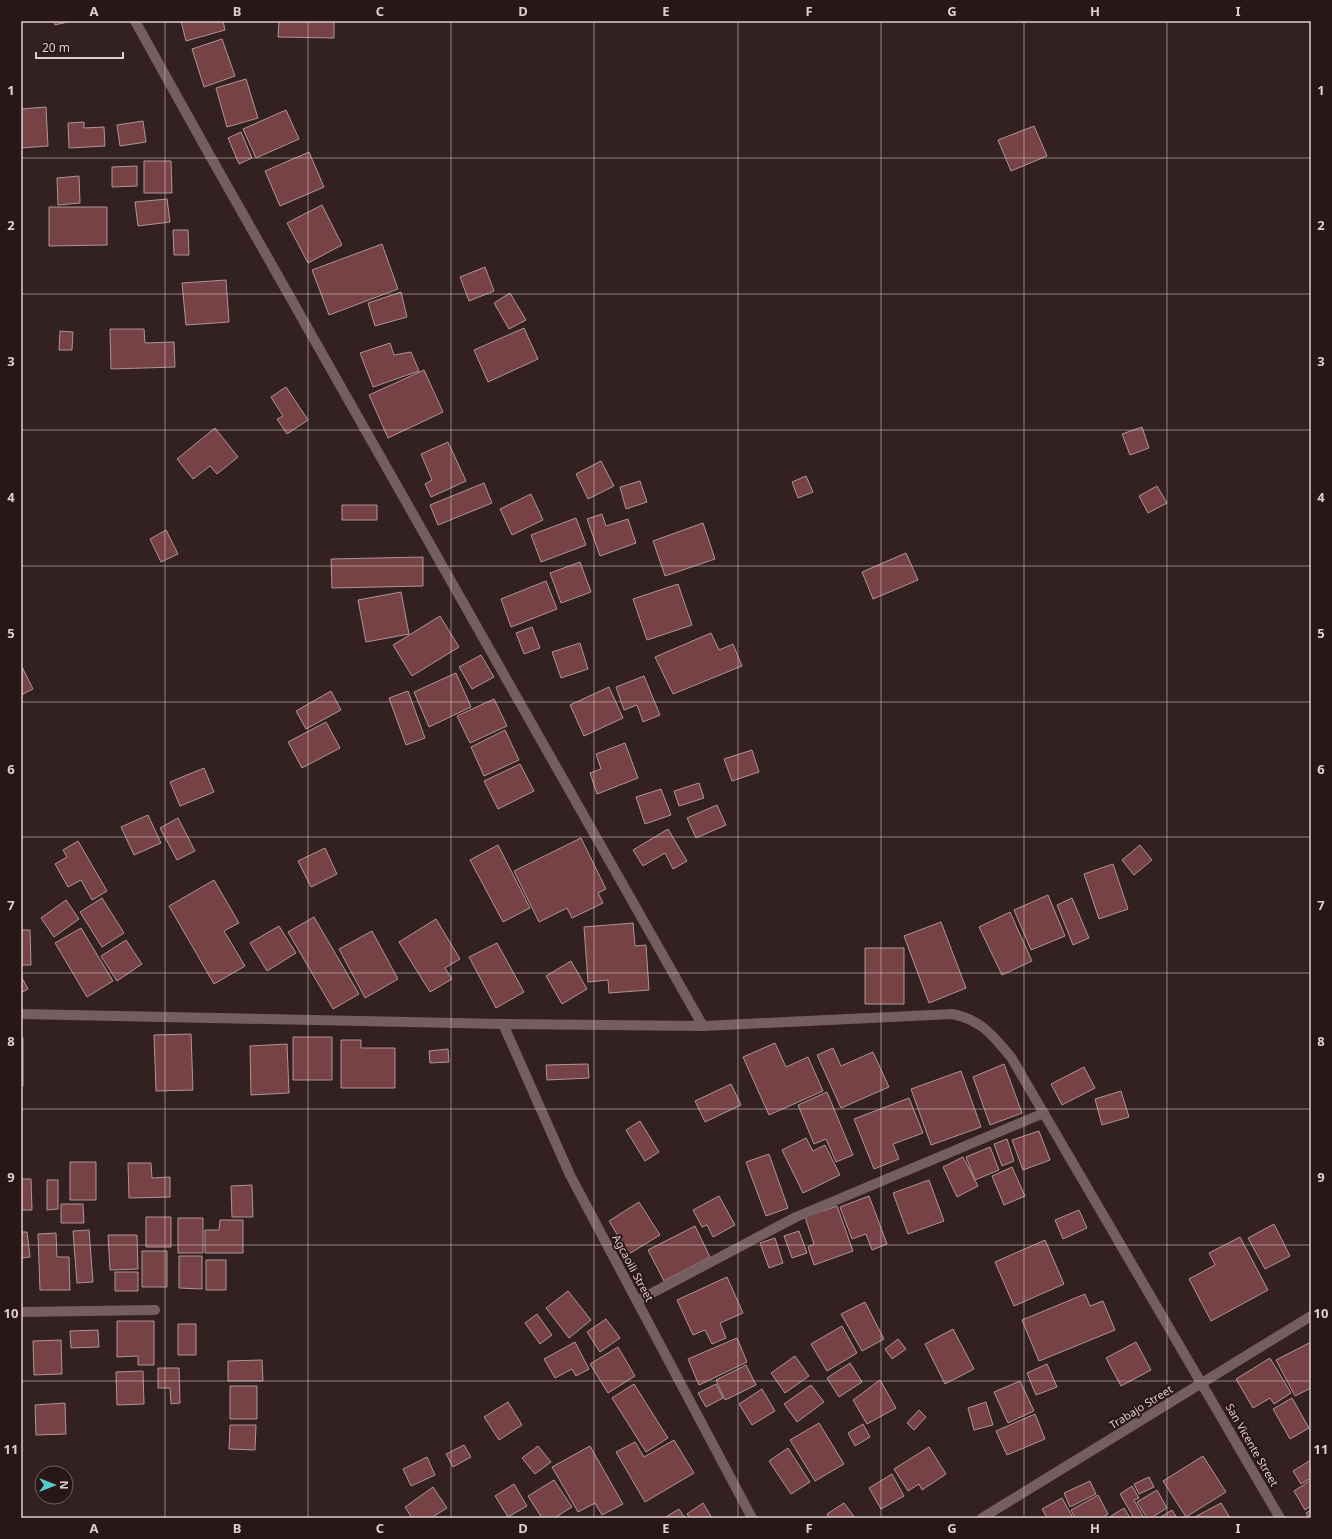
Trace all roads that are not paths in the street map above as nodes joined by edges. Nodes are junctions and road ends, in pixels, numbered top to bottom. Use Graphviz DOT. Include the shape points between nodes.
graph roads {
  1 [pos="135,21"];
  2 [pos="21,1014"];
  3 [pos="504,1024"];
  4 [pos="703,1026"];
  5 [pos="1044,1113"];
  6 [pos="637,1301"];
  7 [pos="155,1310"];
  8 [pos="21,1312"];
  9 [pos="1311,1316"];
  10 [pos="1202,1383"];
  11 [pos="752,1518"];
  12 [pos="982,1518"];
  13 [pos="1280,1518"];
  1 -- 4 [label="street"];
  2 -- 3 [label="street, San Vicente Street"];
  3 -- 4 [label="street, San Vicente Street"];
  3 -- 6 [label="street, Agcaoili Street" via="570,1175"];
  4 -- 5 [label="street, San Vicente Street" via="952,1014 965,1017 980,1024 1011,1057"];
  5 -- 6 [label="street" via="796,1216"];
  5 -- 10 [label="street, San Vicente Street"];
  6 -- 11 [label="street, Agcaoili Street"];
  7 -- 8 [label="street"];
  9 -- 10 [label="street, Trabajo Street"];
  10 -- 12 [label="street, Trabajo Street"];
  10 -- 13 [label="street, San Vicente Street"];
}
